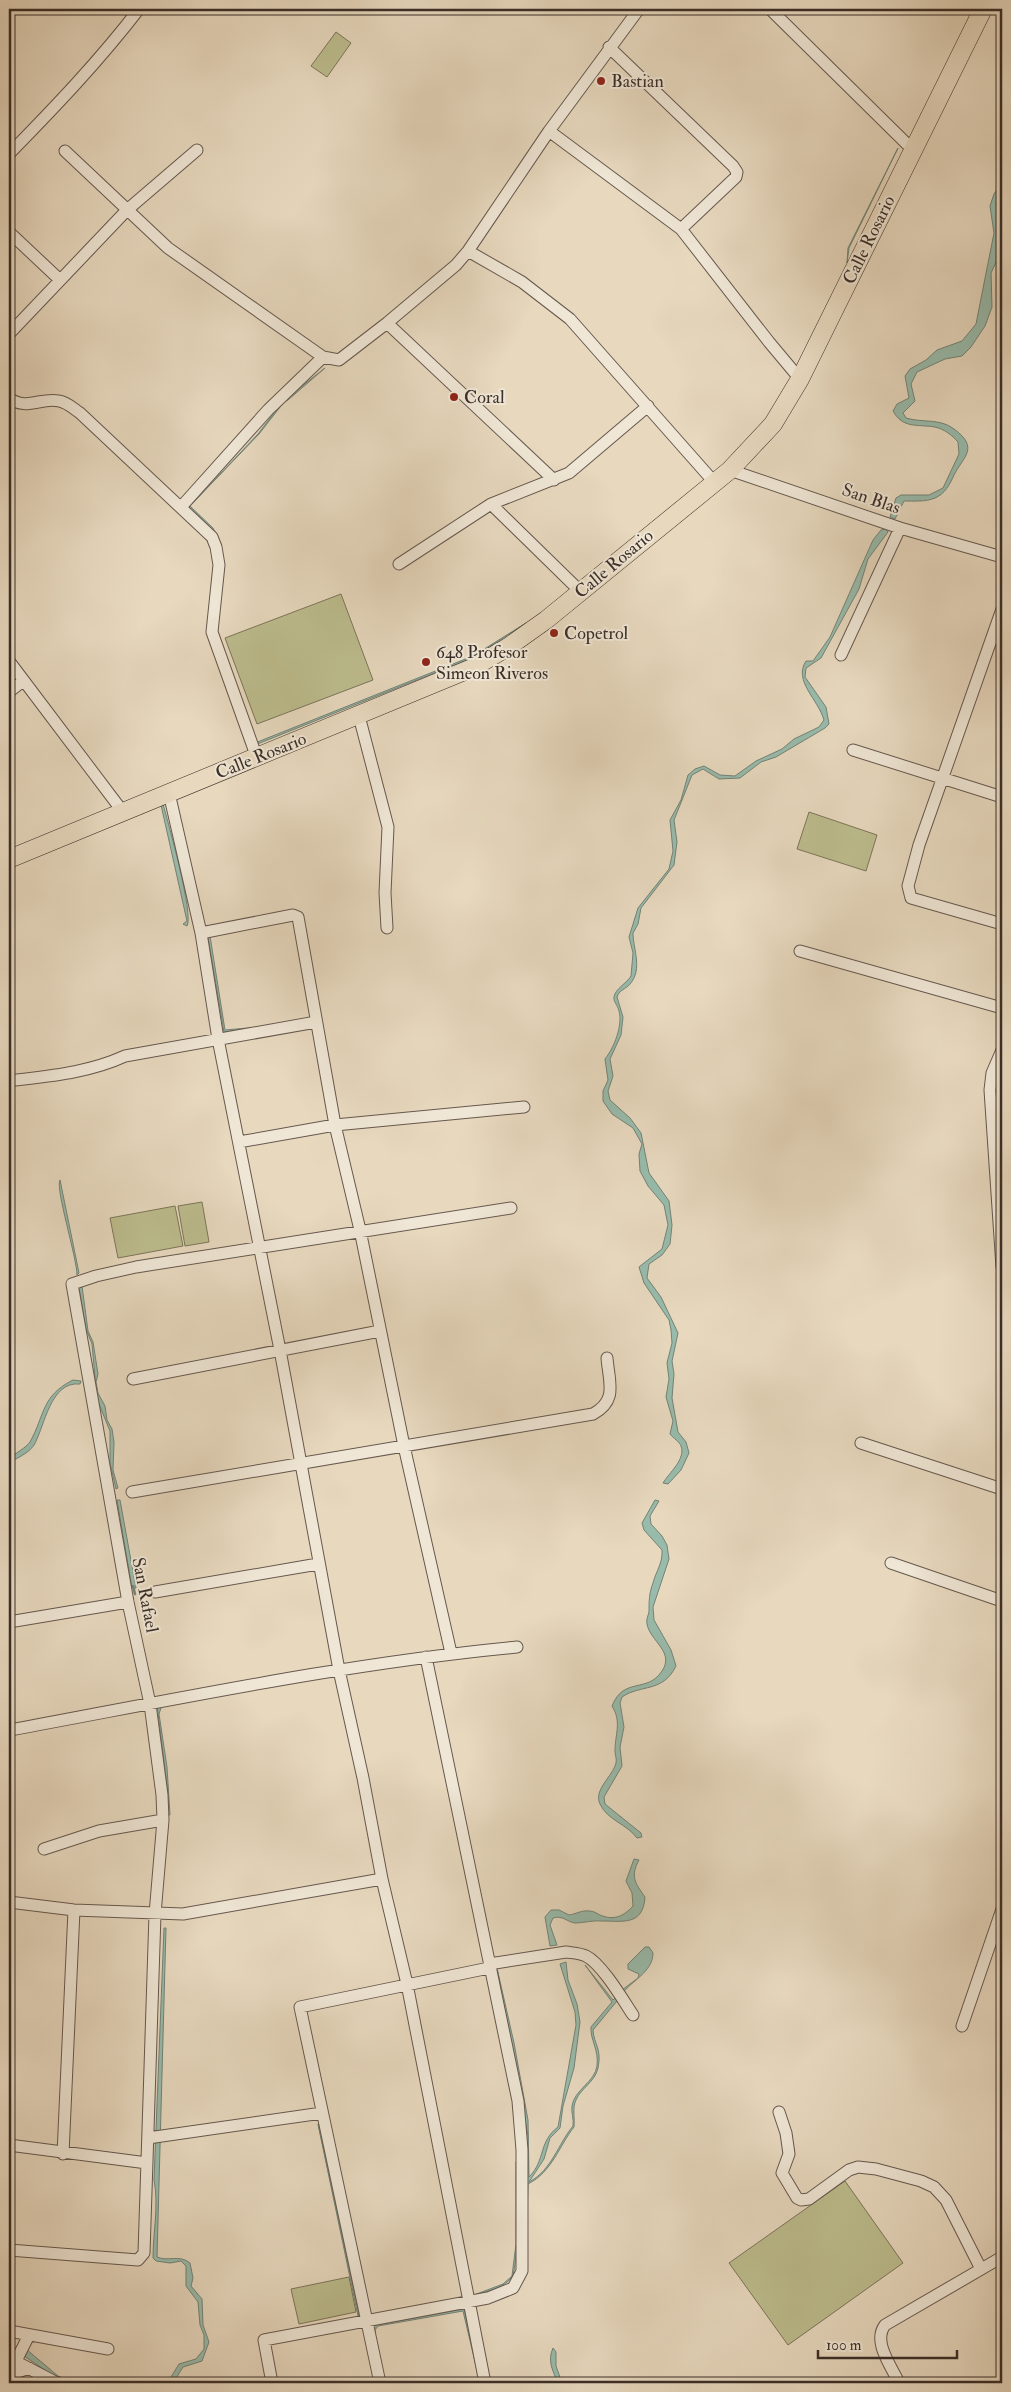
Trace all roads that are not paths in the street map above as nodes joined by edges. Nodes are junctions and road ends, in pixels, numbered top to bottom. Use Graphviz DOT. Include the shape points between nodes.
graph roads {
  1 [pos="139,9"];
  2 [pos="639,9"];
  3 [pos="770,9"];
  4 [pos="983,9"];
  5 [pos="609,47"];
  6 [pos="549,131"];
  7 [pos="197,150"];
  8 [pos="913,150"];
  9 [pos="65,151"];
  10 [pos="9,154"];
  11 [pos="127,210"];
  12 [pos="682,229"];
  13 [pos="9,232"];
  14 [pos="468,251"];
  15 [pos="60,280"];
  16 [pos="387,324"];
  17 [pos="9,334"];
  18 [pos="323,357"];
  19 [pos="800,379"];
  20 [pos="9,398"];
  21 [pos="648,406"];
  22 [pos="730,470"];
  23 [pos="554,480"];
  24 [pos="714,482"];
  25 [pos="491,504"];
  26 [pos="180,507"];
  27 [pos="900,528"];
  28 [pos="1002,557"];
  29 [pos="399,564"];
  30 [pos="582,592"];
  31 [pos="1002,610"];
  32 [pos="841,654"];
  33 [pos="9,661"];
  34 [pos="23,681"];
  35 [pos="9,692"];
  36 [pos="359,716"];
  37 [pos="853,750"];
  38 [pos="257,758"];
  39 [pos="943,778"];
  40 [pos="169,793"];
  41 [pos="1002,797"];
  42 [pos="123,812"];
  43 [pos="9,859"];
  44 [pos="1002,924"];
  45 [pos="387,928"];
  46 [pos="201,933"];
  47 [pos="800,952"];
  48 [pos="1002,1008"];
  49 [pos="316,1022"];
  50 [pos="218,1039"];
  51 [pos="1002,1050"];
  52 [pos="9,1081"];
  53 [pos="524,1107"];
  54 [pos="335,1126"];
  55 [pos="239,1142"];
  56 [pos="999,1190"];
  57 [pos="512,1208"];
  58 [pos="360,1230"];
  59 [pos="258,1248"];
  60 [pos="1002,1267"];
  61 [pos="380,1331"];
  62 [pos="280,1350"];
  63 [pos="607,1358"];
  64 [pos="133,1379"];
  65 [pos="861,1443"];
  66 [pos="404,1446"];
  67 [pos="299,1463"];
  68 [pos="1002,1489"];
  69 [pos="132,1492"];
  70 [pos="891,1563"];
  71 [pos="318,1564"];
  72 [pos="155,1592"];
  73 [pos="1002,1601"];
  74 [pos="128,1602"];
  75 [pos="9,1622"];
  76 [pos="517,1647"];
  77 [pos="451,1654"];
  78 [pos="426,1657"];
  79 [pos="339,1670"];
  80 [pos="150,1704"];
  81 [pos="10,1730"];
  82 [pos="163,1820"];
  83 [pos="44,1849"];
  84 [pos="382,1879"];
  85 [pos="9,1902"];
  86 [pos="1002,1909"];
  87 [pos="74,1910"];
  88 [pos="155,1914"];
  89 [pos="490,1966"];
  90 [pos="407,1984"];
  91 [pos="633,2015"];
  92 [pos="962,2026"];
  93 [pos="779,2112"];
  94 [pos="322,2113"];
  95 [pos="148,2138"];
  96 [pos="9,2146"];
  97 [pos="63,2154"];
  98 [pos="147,2163"];
  99 [pos="9,2250"];
  100 [pos="1002,2258"];
  101 [pos="981,2269"];
  102 [pos="469,2302"];
  103 [pos="366,2321"];
  104 [pos="9,2331"];
  105 [pos="29,2335"];
  106 [pos="108,2349"];
  107 [pos="13,2359"];
  108 [pos="29,2368"];
  109 [pos="9,2375"];
  110 [pos="57,2383"];
  111 [pos="272,2383"];
  112 [pos="380,2383"];
  113 [pos="485,2383"];
  114 [pos="899,2383"];
  1 -- 10 [label="street" via="66,96"];
  2 -- 5 [label="street"];
  3 -- 8 [label="street"];
  4 -- 8 [label="main road, Calle Rosario"];
  5 -- 6 [label="street"];
  5 -- 12 [label="street" via="737,172 736,178"];
  6 -- 12 [label="street"];
  6 -- 14 [label="street"];
  7 -- 11 [label="street"];
  8 -- 19 [label="main road, Calle Rosario"];
  9 -- 11 [label="street"];
  11 -- 15 [label="street"];
  11 -- 18 [label="street" via="168,248"];
  12 -- 19 [label="street"];
  13 -- 15 [label="street"];
  14 -- 16 [label="street"];
  14 -- 21 [label="street" via="522,282 570,319"];
  15 -- 17 [label="street"];
  16 -- 18 [label="street" via="344,358 333,360"];
  16 -- 23 [label="street"];
  18 -- 26 [label="street" via="268,410"];
  19 -- 22 [label="main road, Calle Rosario" via="773,424"];
  20 -- 26 [label="street" via="29,404 61,401 71,407"];
  21 -- 23 [label="street" via="569,473"];
  21 -- 24 [label="street"];
  22 -- 24 [label="main road, Calle Rosario"];
  22 -- 27 [label="street, San Blas"];
  23 -- 25 [label="street"];
  24 -- 30 [label="main road, Calle Rosario"];
  25 -- 29 [label="street"];
  25 -- 30 [label="street"];
  26 -- 38 [label="street" via="204,528 216,547 218,589 212,632"];
  27 -- 28 [label="street, San Blas"];
  27 -- 32 [label="street"];
  30 -- 36 [label="main road, Calle Rosario" via="492,657"];
  31 -- 39 [label="street"];
  33 -- 34 [label="street"];
  34 -- 35 [label="street"];
  34 -- 42 [label="street"];
  36 -- 38 [label="main road, Calle Rosario"];
  36 -- 45 [label="street" via="388,826"];
  37 -- 39 [label="street"];
  38 -- 40 [label="main road, Calle Rosario"];
  39 -- 41 [label="street"];
  39 -- 44 [label="street" via="919,845 908,893 911,898"];
  40 -- 42 [label="main road, Calle Rosario"];
  40 -- 46 [label="street"];
  42 -- 43 [label="main road, Calle Rosario"];
  46 -- 49 [label="street" via="296,915"];
  46 -- 50 [label="street"];
  47 -- 48 [label="street"];
  49 -- 50 [label="street"];
  49 -- 54 [label="street"];
  50 -- 52 [label="street" via="125,1056 78,1072"];
  50 -- 55 [label="street"];
  51 -- 56 [label="street" via="992,1073 990,1090"];
  53 -- 54 [label="street"];
  54 -- 55 [label="street"];
  54 -- 58 [label="street"];
  55 -- 59 [label="street"];
  56 -- 60 [label="street"];
  57 -- 58 [label="street"];
  58 -- 59 [label="street"];
  58 -- 61 [label="street"];
  59 -- 62 [label="street"];
  59 -- 74 [label="street, San Rafael" via="136,1267 72,1284"];
  61 -- 62 [label="street"];
  61 -- 66 [label="street"];
  62 -- 64 [label="street"];
  62 -- 67 [label="street"];
  63 -- 66 [label="street" via="610,1400 593,1414"];
  65 -- 68 [label="street"];
  66 -- 67 [label="street"];
  66 -- 77 [label="street"];
  67 -- 69 [label="street"];
  67 -- 71 [label="street"];
  70 -- 73 [label="street"];
  71 -- 72 [label="street"];
  71 -- 79 [label="street"];
  74 -- 75 [label="street"];
  74 -- 80 [label="street, San Rafael"];
  76 -- 77 [label="street"];
  77 -- 78 [label="street"];
  78 -- 79 [label="street"];
  78 -- 89 [label="street"];
  79 -- 80 [label="street"];
  79 -- 84 [label="street"];
  80 -- 81 [label="street"];
  80 -- 82 [label="street, San Rafael"];
  82 -- 83 [label="street" via="99,1832"];
  82 -- 88 [label="street, San Rafael"];
  84 -- 88 [label="street" via="203,1912"];
  84 -- 90 [label="street"];
  85 -- 87 [label="street"];
  86 -- 92 [label="street"];
  87 -- 88 [label="street"];
  87 -- 97 [label="street"];
  88 -- 95 [label="street, San Rafael"];
  89 -- 90 [label="street"];
  89 -- 91 [label="street" via="566,1952 587,1956"];
  89 -- 102 [label="street" via="518,2100 522,2150 522,2272 519,2280 505,2292"];
  90 -- 94 [label="street" via="300,2008"];
  90 -- 102 [label="street"];
  93 -- 101 [label="street" via="789,2154 782,2173 797,2198 809,2199 858,2166 921,2181 934,2187 946,2200"];
  94 -- 95 [label="street"];
  94 -- 103 [label="street"];
  95 -- 98 [label="street, San Rafael"];
  96 -- 97 [label="street"];
  97 -- 98 [label="street"];
  98 -- 99 [label="street, San Rafael" via="144,2253 138,2260"];
  100 -- 101 [label="street"];
  101 -- 114 [label="street" via="892,2320 881,2331 880,2339"];
  102 -- 103 [label="street"];
  102 -- 113 [label="street"];
  103 -- 111 [label="street" via="264,2340"];
  103 -- 112 [label="street"];
  104 -- 105 [label="street"];
  105 -- 106 [label="street"];
  105 -- 107 [label="street"];
  107 -- 108 [label="street"];
  108 -- 109 [label="street"];
  108 -- 110 [label="street"];
}
